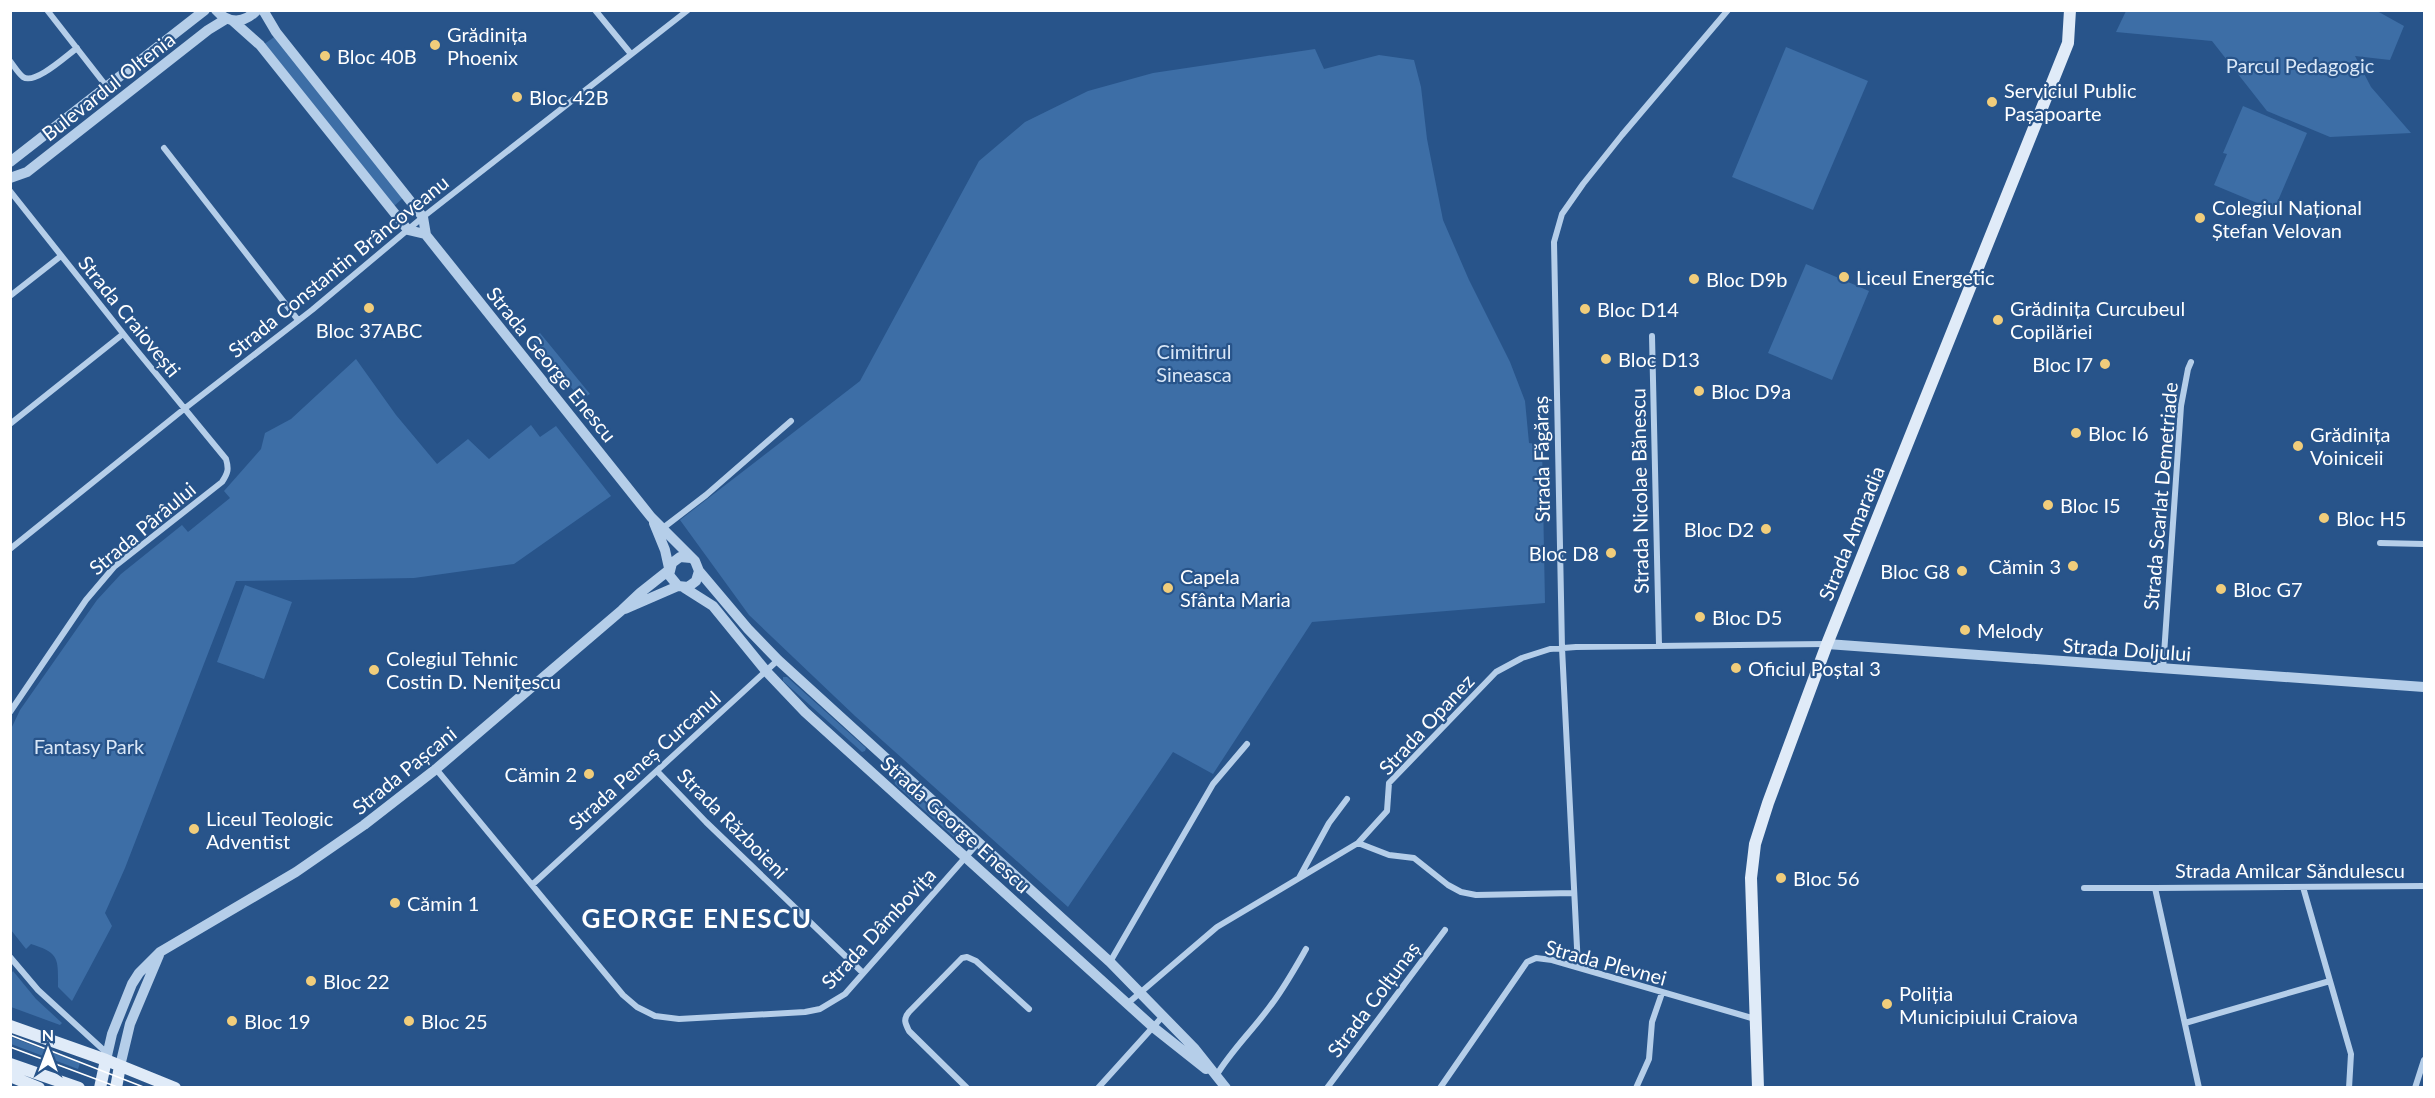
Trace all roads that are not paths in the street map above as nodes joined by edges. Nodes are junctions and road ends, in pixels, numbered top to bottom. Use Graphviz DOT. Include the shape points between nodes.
graph roads {
  1 [pos="47,10"];
  2 [pos="205,10"];
  3 [pos="216,10"];
  4 [pos="257,10"];
  5 [pos="263,10"];
  6 [pos="596,10"];
  7 [pos="688,10"];
  8 [pos="1728,10"];
  9 [pos="2070,10"];
  10 [pos="230,20"];
  11 [pos="77,48"];
  12 [pos="631,54"];
  13 [pos="10,61"];
  14 [pos="107,87"];
  15 [pos="164,148"];
  16 [pos="10,162"];
  17 [pos="10,178"];
  18 [pos="10,191"];
  19 [pos="423,217"];
  20 [pos="408,230"];
  21 [pos="425,234"];
  22 [pos="61,256"];
  23 [pos="10,296"];
  24 [pos="298,320"];
  25 [pos="123,334"];
  26 [pos="1652,336"];
  27 [pos="2192,362"];
  28 [pos="184,409"];
  29 [pos="791,421"];
  30 [pos="10,424"];
  31 [pos="225,459"];
  32 [pos="651,517"];
  33 [pos="663,528"];
  34 [pos="2380,543"];
  35 [pos="2424,544"];
  36 [pos="10,549"];
  37 [pos="690,558"];
  38 [pos="669,569"];
  39 [pos="699,571"];
  40 [pos="680,587"];
  41 [pos="622,610"];
  42 [pos="1827,644"];
  43 [pos="1659,645"];
  44 [pos="1562,648"];
  45 [pos="778,660"];
  46 [pos="2163,669"];
  47 [pos="766,671"];
  48 [pos="2424,687"];
  49 [pos="10,712"];
  50 [pos="1246,744"];
  51 [pos="436,769"];
  52 [pos="657,771"];
  53 [pos="1347,799"];
  54 [pos="978,843"];
  55 [pos="1358,843"];
  56 [pos="966,857"];
  57 [pos="1298,880"];
  58 [pos="533,884"];
  59 [pos="2424,886"];
  60 [pos="2303,887"];
  61 [pos="2084,888"];
  62 [pos="2155,888"];
  63 [pos="1573,893"];
  64 [pos="1445,930"];
  65 [pos="1306,949"];
  66 [pos="160,952"];
  67 [pos="10,957"];
  68 [pos="1110,962"];
  69 [pos="1578,967"];
  70 [pos="863,973"];
  71 [pos="2330,981"];
  72 [pos="1140,992"];
  73 [pos="1662,993"];
  74 [pos="1127,1004"];
  75 [pos="1029,1009"];
  76 [pos="1163,1016"];
  77 [pos="1755,1019"];
  78 [pos="2185,1023"];
  79 [pos="10,1026"];
  80 [pos="1153,1028"];
  81 [pos="107,1057"];
  82 [pos="2424,1060"];
  83 [pos="10,1064"];
  84 [pos="120,1065"];
  85 [pos="10,1076"];
  86 [pos="1216,1077"];
  87 [pos="39,1088"];
  88 [pos="79,1088"];
  89 [pos="100,1088"];
  90 [pos="116,1088"];
  91 [pos="175,1088"];
  92 [pos="967,1088"];
  93 [pos="1098,1088"];
  94 [pos="1226,1088"];
  95 [pos="1327,1088"];
  96 [pos="1440,1088"];
  97 [pos="1636,1088"];
  98 [pos="1758,1088"];
  99 [pos="2199,1088"];
  100 [pos="2349,1088"];
  101 [pos="2415,1088"];
  1 -- 11 [label="street"];
  2 -- 14 [label="street, Bulevardul Oltenia"];
  3 -- 10 [label="street"];
  4 -- 10 [label="street, Bulevardul Oltenia" via="245,19"];
  5 -- 19 [label="street" via="276,32"];
  6 -- 12 [label="street"];
  7 -- 12 [label="street, Strada Constantin Brâncoveanu"];
  8 -- 44 [label="street, Strada Făgăraș" via="1583,184 1562,214 1554,242"];
  9 -- 42 [label="main road, Strada Amaradia" via="2068,43 2061,62"];
  10 -- 17 [label="street, Bulevardul Oltenia" via="208,30 27,172"];
  10 -- 20 [label="street" via="260,45"];
  11 -- 13 [label="street" via="31,79 22,76"];
  11 -- 14 [label="street"];
  12 -- 19 [label="street, Strada Constantin Brâncoveanu"];
  14 -- 16 [label="street, Bulevardul Oltenia"];
  15 -- 24 [label="street"];
  18 -- 22 [label="street, Strada Craiovești"];
  19 -- 20 [label="street, Strada Constantin Brâncoveanu"];
  19 -- 21 [label="street"];
  20 -- 21 [label="street"];
  20 -- 24 [label="street, Strada Constantin Brâncoveanu"];
  21 -- 32 [label="street, Strada George Enescu"];
  22 -- 23 [label="street"];
  22 -- 25 [label="street, Strada Craiovești"];
  24 -- 28 [label="street, Strada Constantin Brâncoveanu"];
  25 -- 28 [label="street, Strada Craiovești"];
  25 -- 30 [label="street"];
  26 -- 43 [label="street, Strada Nicolae Bănescu"];
  27 -- 46 [label="street, Strada Scarlat Demetriade" via="2181,406"];
  28 -- 31 [label="street, Strada Craiovești"];
  28 -- 36 [label="street, Strada Constantin Brâncoveanu"];
  29 -- 33 [label="street"];
  31 -- 49 [label="street, Strada Pârâului" via="228,474 222,482 114,567 86,600"];
  32 -- 33 [label="street, Strada George Enescu"];
  32 -- 38 [label="street, Strada George Enescu"];
  33 -- 37 [label="street, Strada George Enescu"];
  34 -- 35 [label="street"];
  37 -- 38 [label="street" via="680,557"];
  37 -- 39 [label="street"];
  38 -- 40 [label="street" via="670,579"];
  38 -- 41 [label="street, Strada Pașcani"];
  39 -- 40 [label="street" via="693,585"];
  39 -- 45 [label="street, Strada George Enescu"];
  40 -- 41 [label="street, Strada Pașcani"];
  40 -- 47 [label="street, Strada George Enescu" via="712,606"];
  41 -- 51 [label="street, Strada Pașcani"];
  42 -- 43 [label="street, Strada Opanez"];
  42 -- 46 [label="street, Strada Doljului"];
  42 -- 77 [label="main road, Strada Amaradia" via="1768,803 1752,863"];
  43 -- 44 [label="street, Strada Opanez"];
  44 -- 55 [label="street, Strada Opanez" via="1522,658 1496,672 1389,783 1387,811"];
  44 -- 63 [label="street, Strada Făgăraș"];
  45 -- 47 [label="street, Strada Peneș Curcanul"];
  45 -- 54 [label="street, Strada George Enescu"];
  46 -- 48 [label="street, Strada Doljului"];
  47 -- 52 [label="street, Strada Peneș Curcanul"];
  47 -- 56 [label="street, Strada George Enescu" via="805,712"];
  50 -- 68 [label="street" via="1213,784"];
  51 -- 58 [label="street, Strada Dâmbovița"];
  51 -- 66 [label="street, Strada Pașcani" via="296,872"];
  52 -- 58 [label="street, Strada Peneș Curcanul"];
  52 -- 70 [label="street, Strada Războieni"];
  53 -- 57 [label="street" via="1329,822"];
  54 -- 56 [label="street, Strada Dâmbovița"];
  54 -- 68 [label="street, Strada George Enescu"];
  55 -- 57 [label="street, Strada Opanez"];
  55 -- 63 [label="street" via="1389,855 1414,858 1461,892"];
  56 -- 70 [label="street, Strada Dâmbovița"];
  56 -- 74 [label="street, Strada George Enescu"];
  57 -- 72 [label="street, Strada Opanez" via="1204,936"];
  58 -- 70 [label="street, Strada Dâmbovița" via="623,994 655,1016 679,1019 805,1012 833,1003"];
  59 -- 60 [label="street, Strada Amilcar Săndulescu"];
  60 -- 62 [label="street, Strada Amilcar Săndulescu"];
  60 -- 71 [label="street"];
  61 -- 62 [label="street, Strada Amilcar Săndulescu"];
  62 -- 78 [label="street, Strada Amilcar Săndulescu"];
  63 -- 69 [label="street, Strada Făgăraș"];
  64 -- 95 [label="street, Strada Colțunaș"];
  65 -- 86 [label="street" via="1286,985"];
  66 -- 81 [label="street, Strada Pașcani" via="132,984"];
  66 -- 84 [label="street" via="130,1024"];
  67 -- 81 [label="street"];
  68 -- 72 [label="street, Strada George Enescu"];
  69 -- 73 [label="street, Strada Plevnei"];
  69 -- 96 [label="street, Strada Plevnei" via="1536,958 1527,962"];
  71 -- 78 [label="street"];
  71 -- 100 [label="street" via="2351,1054"];
  72 -- 74 [label="street, Strada Opanez"];
  72 -- 76 [label="street, Strada George Enescu"];
  73 -- 77 [label="street, Strada Plevnei"];
  73 -- 97 [label="street" via="1652,1022 1650,1059"];
  74 -- 80 [label="street, Strada George Enescu"];
  75 -- 92 [label="street" via="967,957 905,1017 909,1031"];
  76 -- 80 [label="street"];
  76 -- 86 [label="street, Strada George Enescu"];
  77 -- 98 [label="main road, Strada Amaradia"];
  78 -- 99 [label="street, Strada Amilcar Săndulescu"];
  79 -- 81 [label="main road"];
  80 -- 86 [label="street, Strada George Enescu"];
  80 -- 93 [label="street"];
  81 -- 84 [label="main road"];
  81 -- 89 [label="main road"];
  82 -- 101 [label="street"];
  83 -- 88 [label="main road"];
  84 -- 90 [label="main road"];
  84 -- 91 [label="main road"];
  85 -- 87 [label="main road"];
  86 -- 94 [label="street, Strada George Enescu"];
}
